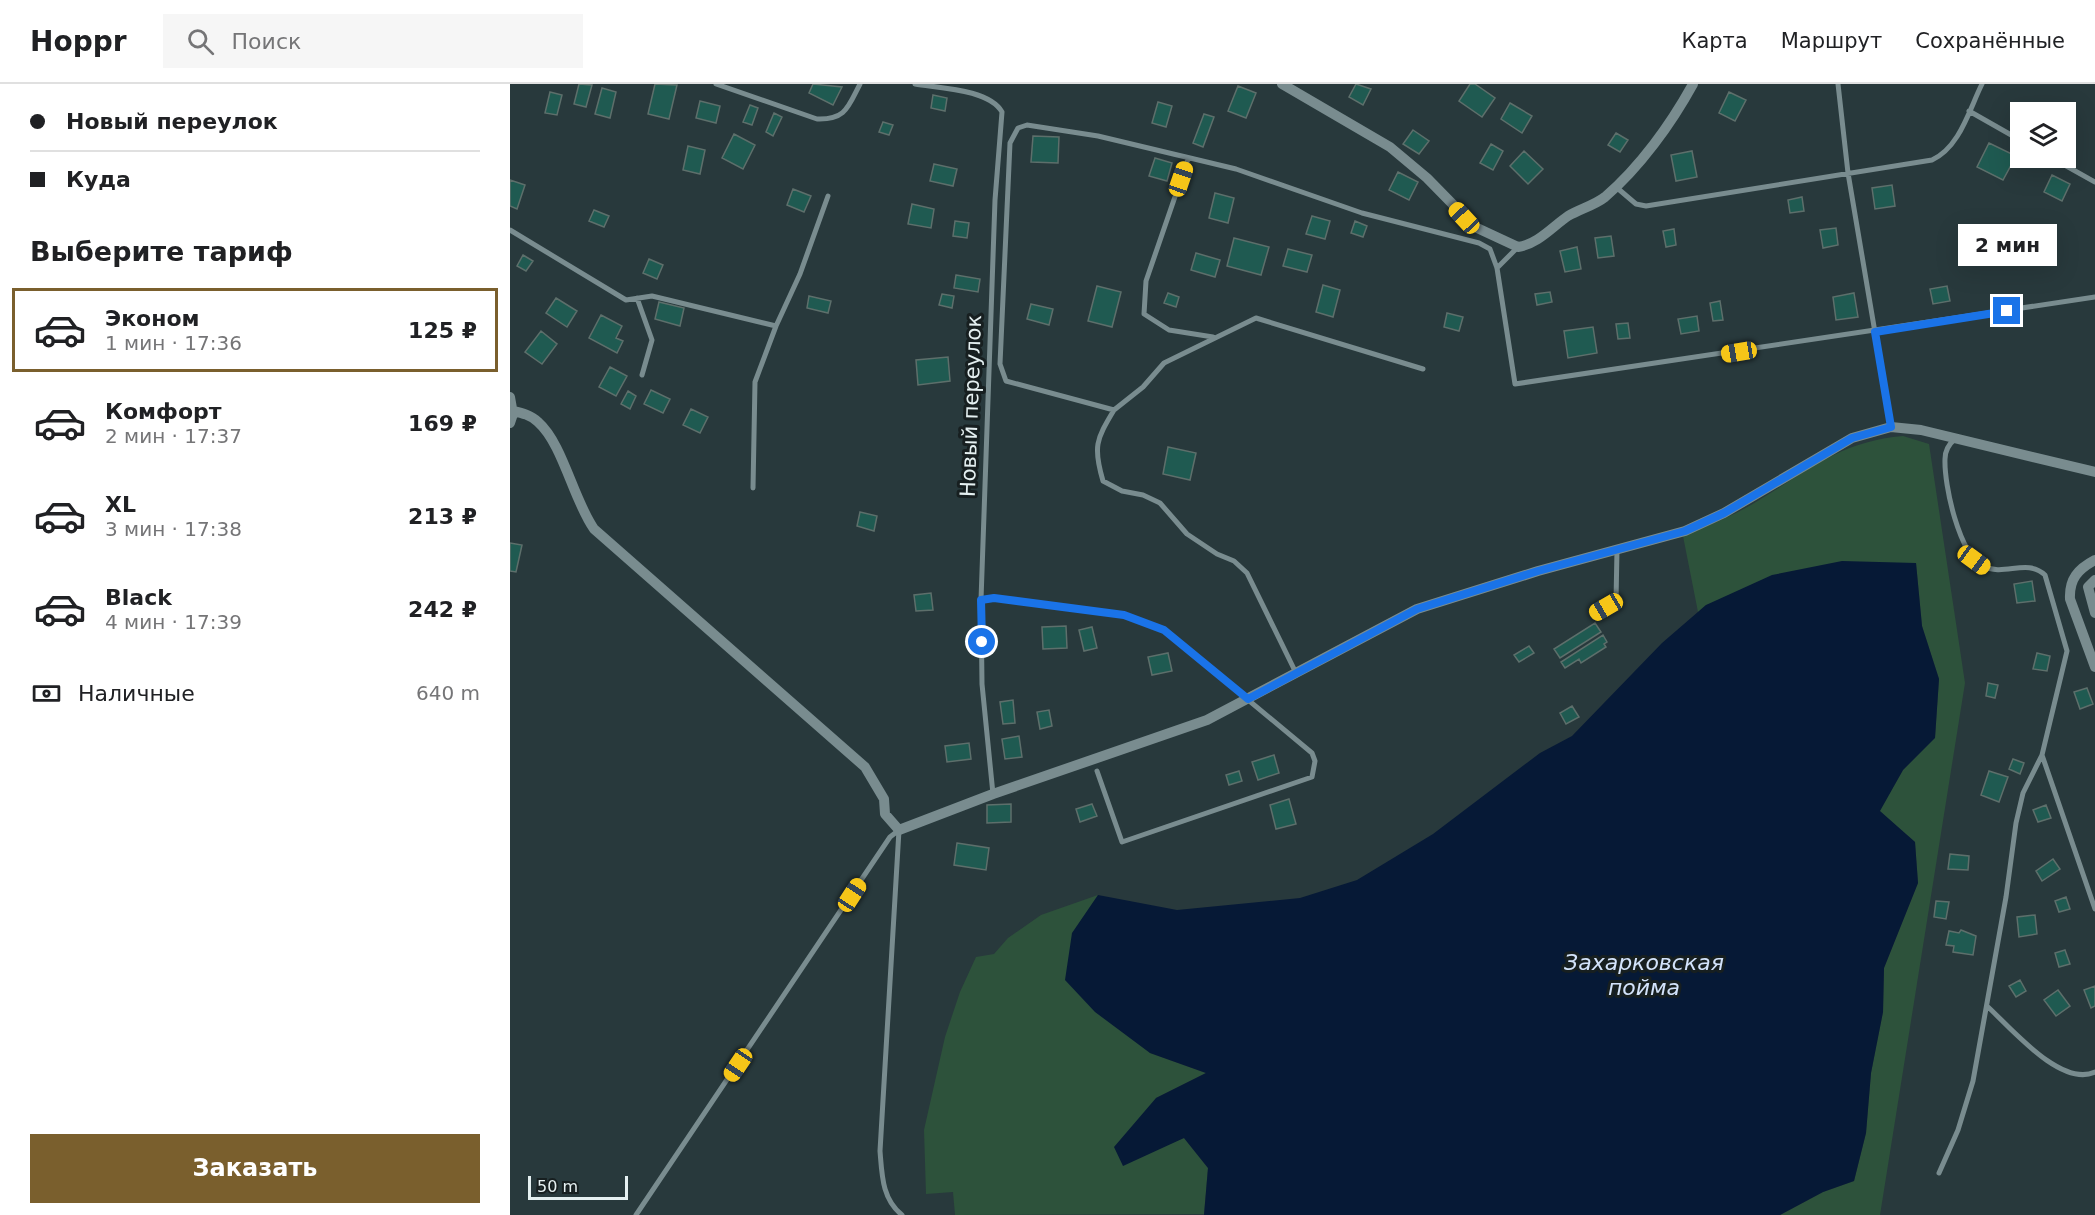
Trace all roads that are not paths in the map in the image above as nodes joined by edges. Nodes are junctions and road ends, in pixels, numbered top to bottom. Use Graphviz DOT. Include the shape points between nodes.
graph roads {
  1 [pos="716,84"];
  2 [pos="860,84"];
  3 [pos="915,84"];
  4 [pos="1282,84"];
  5 [pos="1693,84"];
  6 [pos="1838,84"];
  7 [pos="1982,84"];
  8 [pos="1969,111"];
  9 [pos="2010,134"];
  10 [pos="1188,159"];
  11 [pos="2070,168"];
  12 [pos="1848,172"];
  13 [pos="2095,182"];
  14 [pos="1615,186"];
  15 [pos="828,196"];
  16 [pos="510,230"];
  17 [pos="1518,247"];
  18 [pos="1497,268"];
  19 [pos="2095,297"];
  20 [pos="636,298"];
  21 [pos="776,326"];
  22 [pos="1875,332"];
  23 [pos="1214,337"];
  24 [pos="1423,369"];
  25 [pos="642,375"];
  26 [pos="510,397"];
  27 [pos="1114,410"];
  28 [pos="513,411"];
  29 [pos="510,423"];
  30 [pos="1891,427"];
  31 [pos="1956,438"];
  32 [pos="2095,472"];
  33 [pos="753,488"];
  34 [pos="1617,549"];
  35 [pos="2095,560"];
  36 [pos="2095,580"];
  37 [pos="981,600"];
  38 [pos="2095,613"];
  39 [pos="1595,614"];
  40 [pos="2095,667"];
  41 [pos="1297,674"];
  42 [pos="1248,699"];
  43 [pos="2042,755"];
  44 [pos="1097,771"];
  45 [pos="993,794"];
  46 [pos="899,830"];
  47 [pos="2095,909"];
  48 [pos="1986,1006"];
  49 [pos="2095,1071"];
  50 [pos="1939,1173"];
  51 [pos="636,1215"];
  52 [pos="902,1215"];
  1 -- 2 [label="lane" via="823,119 839,117"];
  3 -- 37 [label="lane, Новый переулок" via="958,90 988,100 1002,112 995,200"];
  4 -- 17 [label="street" via="1390,147 1428,178 1475,227"];
  5 -- 14 [label="street" via="1672,119"];
  6 -- 12 [label="lane"];
  7 -- 8 [label="lane"];
  8 -- 9 [label="lane"];
  8 -- 12 [label="lane" via="1944,154 1932,160"];
  10 -- 18 [label="lane" via="1236,169 1362,213 1479,243 1490,249"];
  10 -- 23 [label="lane" via="1146,281 1144,314 1169,330"];
  10 -- 27 [label="lane" via="1098,136 1026,125 1018,128 1010,143 1000,364 1006,381"];
  11 -- 13 [label="lane"];
  12 -- 14 [label="lane" via="1646,206 1636,204"];
  12 -- 22 [label="lane"];
  14 -- 17 [label="street" via="1604,198 1569,216 1534,242"];
  15 -- 21 [label="lane"];
  16 -- 20 [label="lane" via="626,300"];
  17 -- 18 [label="lane"];
  18 -- 22 [label="lane" via="1515,384"];
  19 -- 22 [label="lane"];
  20 -- 21 [label="lane" via="652,296"];
  20 -- 25 [label="lane" via="652,340"];
  21 -- 33 [label="lane" via="755,382"];
  22 -- 30 [label="lane"];
  23 -- 24 [label="lane" via="1256,318"];
  23 -- 27 [label="lane" via="1164,363 1143,387"];
  26 -- 28 [label="street"];
  27 -- 41 [label="lane" via="1101,432 1096,455 1103,481 1160,503 1187,534 1247,573"];
  28 -- 29 [label="street"];
  28 -- 46 [label="street" via="528,415 547,431 594,529 848,750 876,782 884,799 885,814"];
  30 -- 31 [label="street"];
  30 -- 34 [label="street" via="1852,438 1724,513 1685,531"];
  31 -- 32 [label="street"];
  31 -- 43 [label="lane" via="1945,459 1952,513 1974,560 1995,569 2039,569 2050,584 2067,642"];
  34 -- 39 [label="lane" via="1616,601"];
  34 -- 41 [label="street" via="1417,609"];
  35 -- 40 [label="street" via="2081,569 2070,589 2070,599"];
  36 -- 38 [label="street" via="2088,587"];
  37 -- 42 [label="lane" via="994,598 1124,615 1164,630"];
  37 -- 45 [label="lane, Новый переулок" via="982,684"];
  41 -- 42 [label="street"];
  42 -- 44 [label="lane" via="1311,753 1315,761 1312,777 1122,842"];
  42 -- 45 [label="street" via="1207,720"];
  43 -- 47 [label="lane"];
  43 -- 48 [label="lane" via="2023,793 2016,823"];
  45 -- 46 [label="street"];
  46 -- 51 [label="lane" via="890,837"];
  46 -- 52 [label="lane" via="880,1152 888,1201"];
  48 -- 49 [label="lane" via="2051,1065 2088,1075"];
  48 -- 50 [label="lane" via="1973,1081"];
}
